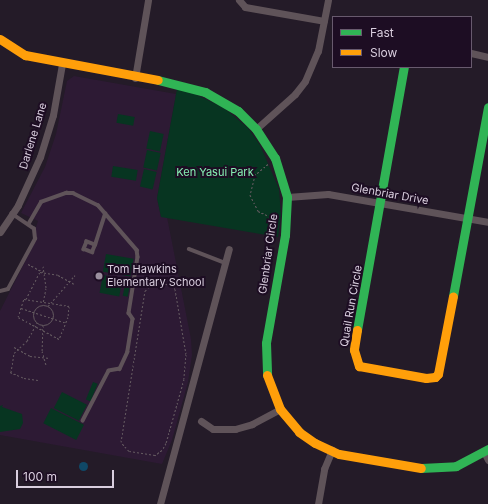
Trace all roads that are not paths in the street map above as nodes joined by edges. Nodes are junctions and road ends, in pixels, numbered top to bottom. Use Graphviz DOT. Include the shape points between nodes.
graph roads {
  1 [pos="148,0"];
  2 [pos="239,0"];
  3 [pos="328,0"];
  4 [pos="324,21"];
  5 [pos="0,39"];
  6 [pos="472,53"];
  7 [pos="488,57"];
  8 [pos="62,64"];
  9 [pos="404,68"];
  10 [pos="135,78"];
  11 [pos="488,107"];
  12 [pos="256,129"];
  13 [pos="287,197"];
  14 [pos="382,204"];
  15 [pos="12,214"];
  16 [pos="106,214"];
  17 [pos="469,218"];
  18 [pos="488,222"];
  19 [pos="28,223"];
  20 [pos="0,232"];
  21 [pos="95,245"];
  22 [pos="189,249"];
  23 [pos="229,249"];
  24 [pos="225,263"];
  25 [pos="0,291"];
  26 [pos="280,409"];
  27 [pos="83,421"];
  28 [pos="201,421"];
  29 [pos="332,450"];
  30 [pos="486,454"];
  31 [pos="160,504"];
  32 [pos="318,504"];
  1 -- 10 [label="street"];
  2 -- 4 [label="street" via="245,7"];
  3 -- 4 [label="street"];
  4 -- 12 [label="street" via="318,51 305,80 296,94"];
  5 -- 8 [label="street, Glenbriar Circle" via="24,55"];
  6 -- 7 [label="street"];
  8 -- 10 [label="street, Glenbriar Circle"];
  8 -- 15 [label="street, Darlene Lane" via="53,115 40,157"];
  9 -- 14 [label="street, Quail Run Circle"];
  10 -- 12 [label="street, Glenbriar Circle" via="182,85 205,92 238,111"];
  11 -- 17 [label="street, Quail Run Circle"];
  12 -- 13 [label="street, Glenbriar Circle" via="275,158"];
  13 -- 14 [label="street, Glenbriar Drive" via="328,194"];
  13 -- 26 [label="street, Glenbriar Circle" via="285,235 265,360 271,392"];
  14 -- 17 [label="street, Glenbriar Drive"];
  14 -- 17 [label="street, Quail Run Circle" via="354,350 355,358 359,366 426,378 435,377 442,365"];
  15 -- 19 [label="lane"];
  15 -- 20 [label="street, Darlene Lane"];
  16 -- 19 [label="lane" via="91,200 74,193 66,193 41,202"];
  16 -- 21 [label="lane"];
  16 -- 27 [label="lane" via="137,250 129,313 133,319 128,352 120,369 109,371"];
  17 -- 18 [label="street, Glenbriar Drive"];
  19 -- 25 [label="lane" via="34,229 35,239 8,289"];
  22 -- 24 [label="lane"];
  23 -- 24 [label="street"];
  24 -- 31 [label="street"];
  26 -- 28 [label="street" via="252,424 235,429 213,428"];
  26 -- 29 [label="street, Glenbriar Circle" via="299,432"];
  29 -- 30 [label="street, Glenbriar Circle" via="340,454 431,469 456,466"];
  29 -- 32 [label="street" via="324,469"];
}
